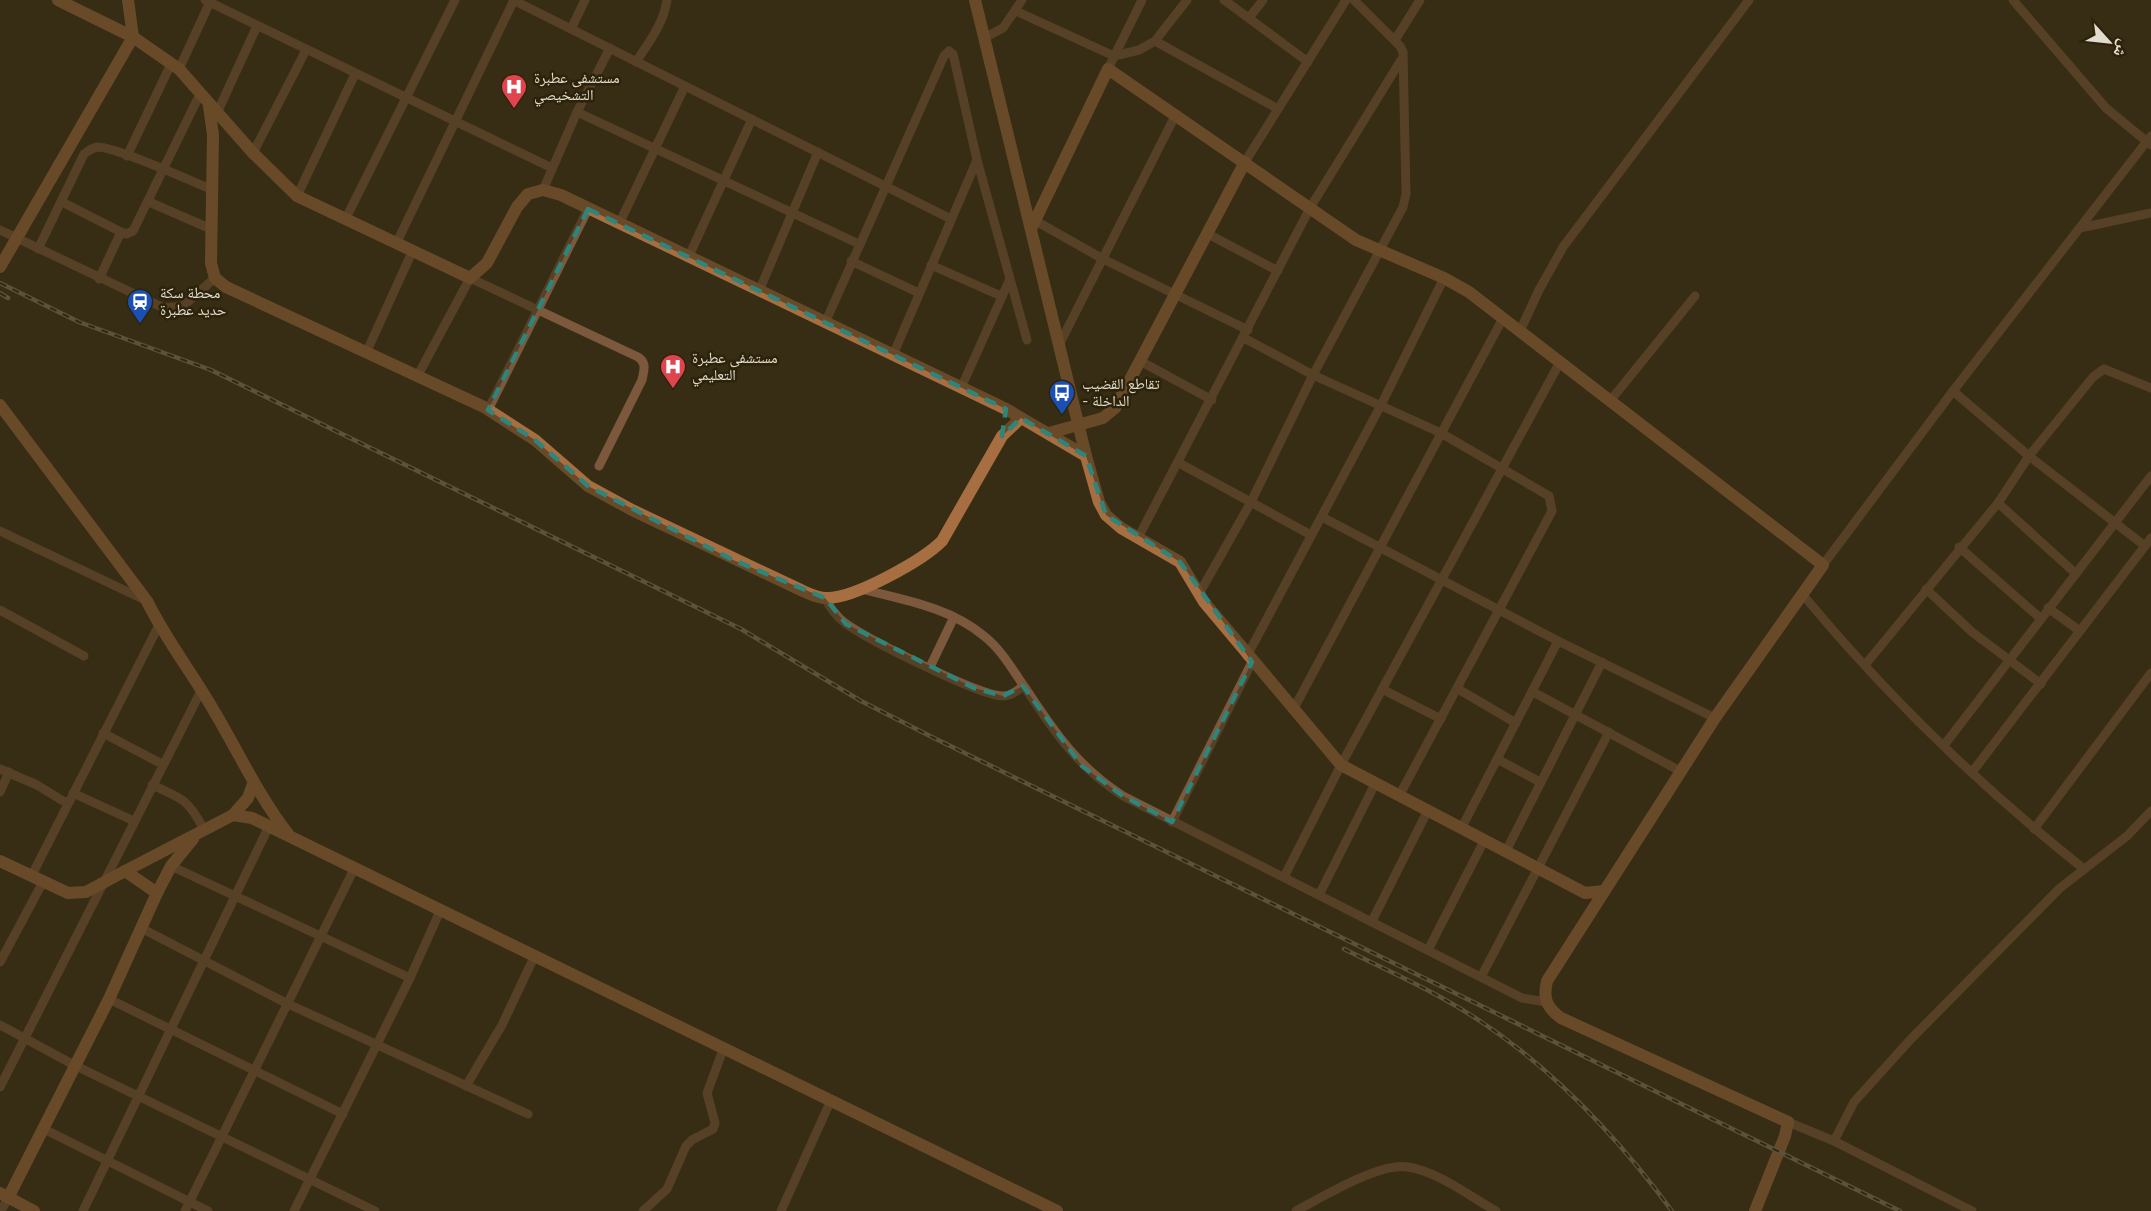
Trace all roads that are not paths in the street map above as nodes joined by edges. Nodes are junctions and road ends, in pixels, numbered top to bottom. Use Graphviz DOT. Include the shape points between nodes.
graph roads {
  1 [pos="58,0"];
  2 [pos="128,0"];
  3 [pos="455,0"];
  4 [pos="513,0"];
  5 [pos="585,0"];
  6 [pos="667,0"];
  7 [pos="975,0"];
  8 [pos="1022,0"];
  9 [pos="1142,0"];
  10 [pos="1187,0"];
  11 [pos="1224,0"];
  12 [pos="1263,0"];
  13 [pos="1346,0"];
  14 [pos="1354,0"];
  15 [pos="1420,0"];
  16 [pos="1749,0"];
  17 [pos="2013,0"];
  18 [pos="208,1"];
  19 [pos="226,5"];
  20 [pos="1017,11"];
  21 [pos="1249,18"];
  22 [pos="257,26"];
  23 [pos="571,29"];
  24 [pos="133,38"];
  25 [pos="984,38"];
  26 [pos="1395,40"];
  27 [pos="1155,41"];
  28 [pos="610,48"];
  29 [pos="306,50"];
  30 [pos="1114,56"];
  31 [pos="1401,58"];
  32 [pos="636,62"];
  33 [pos="1308,62"];
  34 [pos="175,66"];
  35 [pos="1108,69"];
  36 [pos="355,74"];
  37 [pos="685,86"];
  38 [pos="200,94"];
  39 [pos="405,99"];
  40 [pos="213,109"];
  41 [pos="1278,109"];
  42 [pos="577,112"];
  43 [pos="1176,114"];
  44 [pos="752,119"];
  45 [pos="454,123"];
  46 [pos="2150,141"];
  47 [pos="655,148"];
  48 [pos="818,152"];
  49 [pos="253,153"];
  50 [pos="127,156"];
  51 [pos="977,160"];
  52 [pos="1245,162"];
  53 [pos="550,167"];
  54 [pos="163,170"];
  55 [pos="723,180"];
  56 [pos="885,186"];
  57 [pos="211,189"];
  58 [pos="543,190"];
  59 [pos="297,196"];
  60 [pos="62,202"];
  61 [pos="149,202"];
  62 [pos="1310,208"];
  63 [pos="588,209"];
  64 [pos="792,213"];
  65 [pos="2151,213"];
  66 [pos="951,219"];
  67 [pos="345,220"];
  68 [pos="619,224"];
  69 [pos="1033,224"];
  70 [pos="2080,228"];
  71 [pos="211,229"];
  72 [pos="0,230"];
  73 [pos="121,232"];
  74 [pos="1208,234"];
  75 [pos="396,244"];
  76 [pos="859,244"];
  77 [pos="38,249"];
  78 [pos="1380,251"];
  79 [pos="412,252"];
  80 [pos="688,258"];
  81 [pos="1103,259"];
  82 [pos="851,261"];
  83 [pos="931,265"];
  84 [pos="0,267"];
  85 [pos="1278,271"];
  86 [pos="215,278"];
  87 [pos="470,278"];
  88 [pos="1444,278"];
  89 [pos="99,279"];
  90 [pos="1009,282"];
  91 [pos="759,291"];
  92 [pos="919,293"];
  93 [pos="1176,295"];
  94 [pos="1001,296"];
  95 [pos="1695,296"];
  96 [pos="537,310"];
  97 [pos="1503,318"];
  98 [pos="825,323"];
  99 [pos="1520,331"];
  100 [pos="1246,334"];
  101 [pos="1027,340"];
  102 [pos="1060,343"];
  103 [pos="367,351"];
  104 [pos="893,355"];
  105 [pos="1142,362"];
  106 [pos="1560,362"];
  107 [pos="418,375"];
  108 [pos="1313,375"];
  109 [pos="962,388"];
  110 [pos="2151,388"];
  111 [pos="1953,391"];
  112 [pos="1212,400"];
  113 [pos="1610,401"];
  114 [pos="0,405"];
  115 [pos="1381,405"];
  116 [pos="1006,409"];
  117 [pos="489,410"];
  118 [pos="1021,418"];
  119 [pos="1079,425"];
  120 [pos="1441,433"];
  121 [pos="1049,434"];
  122 [pos="1002,436"];
  123 [pos="1086,456"];
  124 [pos="2029,456"];
  125 [pos="1179,463"];
  126 [pos="599,466"];
  127 [pos="1503,468"];
  128 [pos="2151,476"];
  129 [pos="1251,502"];
  130 [pos="1998,503"];
  131 [pos="1322,517"];
  132 [pos="2113,523"];
  133 [pos="0,531"];
  134 [pos="1311,535"];
  135 [pos="1138,538"];
  136 [pos="2148,542"];
  137 [pos="1959,547"];
  138 [pos="1380,549"];
  139 [pos="1823,565"];
  140 [pos="2074,572"];
  141 [pos="1441,580"];
  142 [pos="861,589"];
  143 [pos="1926,589"];
  144 [pos="1198,594"];
  145 [pos="1803,594"];
  146 [pos="825,598"];
  147 [pos="147,601"];
  148 [pos="2048,608"];
  149 [pos="0,610"];
  150 [pos="1500,611"];
  151 [pos="954,617"];
  152 [pos="2040,618"];
  153 [pos="159,625"];
  154 [pos="2080,631"];
  155 [pos="1558,641"];
  156 [pos="84,656"];
  157 [pos="1249,659"];
  158 [pos="2008,660"];
  159 [pos="1602,662"];
  160 [pos="1864,665"];
  161 [pos="930,667"];
  162 [pos="2151,673"];
  163 [pos="2041,684"];
  164 [pos="1023,686"];
  165 [pos="1382,689"];
  166 [pos="1458,689"];
  167 [pos="201,691"];
  168 [pos="1533,692"];
  169 [pos="1293,710"];
  170 [pos="1575,714"];
  171 [pos="1715,718"];
  172 [pos="1441,719"];
  173 [pos="1516,723"];
  174 [pos="1609,732"];
  175 [pos="103,733"];
  176 [pos="1945,744"];
  177 [pos="1497,759"];
  178 [pos="162,764"];
  179 [pos="1341,765"];
  180 [pos="4,771"];
  181 [pos="1973,771"];
  182 [pos="1682,772"];
  183 [pos="1540,782"];
  184 [pos="253,784"];
  185 [pos="1375,784"];
  186 [pos="152,785"];
  187 [pos="0,792"];
  188 [pos="73,794"];
  189 [pos="1399,796"];
  190 [pos="68,804"];
  191 [pos="1428,810"];
  192 [pos="2151,811"];
  193 [pos="233,815"];
  194 [pos="134,821"];
  195 [pos="1172,822"];
  196 [pos="269,826"];
  197 [pos="1462,827"];
  198 [pos="2034,829"];
  199 [pos="200,833"];
  200 [pos="289,835"];
  201 [pos="1485,839"];
  202 [pos="1506,850"];
  203 [pos="0,861"];
  204 [pos="171,866"];
  205 [pos="355,867"];
  206 [pos="1536,867"];
  207 [pos="2084,869"];
  208 [pos="125,872"];
  209 [pos="31,877"];
  210 [pos="1284,877"];
  211 [pos="43,882"];
  212 [pos="100,886"];
  213 [pos="1604,891"];
  214 [pos="1585,892"];
  215 [pos="157,893"];
  216 [pos="1319,895"];
  217 [pos="238,897"];
  218 [pos="1593,910"];
  219 [pos="440,911"];
  220 [pos="1372,921"];
  221 [pos="141,928"];
  222 [pos="321,936"];
  223 [pos="1428,950"];
  224 [pos="536,955"];
  225 [pos="205,961"];
  226 [pos="0,962"];
  227 [pos="1481,976"];
  228 [pos="410,978"];
  229 [pos="108,999"];
  230 [pos="1545,1002"];
  231 [pos="286,1003"];
  232 [pos="0,1025"];
  233 [pos="171,1030"];
  234 [pos="24,1037"];
  235 [pos="376,1044"];
  236 [pos="724,1047"];
  237 [pos="74,1065"];
  238 [pos="254,1070"];
  239 [pos="466,1086"];
  240 [pos="0,1088"];
  241 [pos="138,1097"];
  242 [pos="831,1100"];
  243 [pos="343,1114"];
  244 [pos="528,1114"];
  245 [pos="1788,1122"];
  246 [pos="44,1130"];
  247 [pos="221,1136"];
  248 [pos="1834,1141"];
  249 [pos="108,1160"];
  250 [pos="311,1179"];
  251 [pos="4,1196"];
  252 [pos="187,1207"];
  253 [pos="1,1211"];
  254 [pos="34,1211"];
  255 [pos="83,1211"];
  256 [pos="208,1211"];
  257 [pos="294,1211"];
  258 [pos="375,1211"];
  259 [pos="643,1211"];
  260 [pos="781,1211"];
  261 [pos="1057,1211"];
  262 [pos="1296,1211"];
  263 [pos="1496,1211"];
  264 [pos="1755,1211"];
  265 [pos="1972,1211"];
  1 -- 24 [label="street"];
  2 -- 24 [label="street"];
  3 -- 39 [label="street"];
  4 -- 23 [label="street"];
  4 -- 45 [label="street"];
  5 -- 23 [label="street"];
  6 -- 32 [label="street" via="654,33"];
  7 -- 25 [label="street"];
  8 -- 20 [label="street"];
  9 -- 30 [label="street"];
  10 -- 27 [label="street"];
  11 -- 21 [label="street"];
  12 -- 21 [label="street"];
  13 -- 33 [label="street"];
  14 -- 26 [label="street"];
  15 -- 26 [label="street"];
  16 -- 99 [label="street" via="1563,247"];
  17 -- 46 [label="street" via="2106,108"];
  18 -- 19 [label="street"];
  18 -- 34 [label="street"];
  19 -- 22 [label="street"];
  20 -- 25 [label="street" via="1003,28"];
  20 -- 30 [label="street"];
  21 -- 33 [label="street"];
  22 -- 29 [label="street"];
  22 -- 40 [label="street"];
  23 -- 28 [label="street"];
  24 -- 34 [label="street"];
  24 -- 84 [label="street"];
  25 -- 69 [label="street"];
  26 -- 31 [label="street" via="1403,52"];
  27 -- 30 [label="street"];
  27 -- 41 [label="street"];
  28 -- 32 [label="street"];
  28 -- 42 [label="street"];
  29 -- 36 [label="street"];
  29 -- 49 [label="street"];
  30 -- 35 [label="street"];
  31 -- 62 [label="street"];
  31 -- 78 [label="street" via="1406,194"];
  32 -- 37 [label="street"];
  33 -- 41 [label="street"];
  34 -- 38 [label="street"];
  34 -- 50 [label="street"];
  35 -- 43 [label="street"];
  35 -- 69 [label="street"];
  36 -- 39 [label="street"];
  36 -- 59 [label="street"];
  37 -- 44 [label="street"];
  37 -- 47 [label="street"];
  38 -- 40 [label="street"];
  38 -- 54 [label="street"];
  39 -- 45 [label="street"];
  39 -- 67 [label="street"];
  40 -- 49 [label="street"];
  40 -- 57 [label="street"];
  41 -- 52 [label="street"];
  42 -- 47 [label="street"];
  42 -- 53 [label="street"];
  43 -- 52 [label="street"];
  43 -- 81 [label="street"];
  44 -- 48 [label="street"];
  44 -- 55 [label="street"];
  45 -- 53 [label="street"];
  45 -- 75 [label="street"];
  46 -- 70 [label="street"];
  47 -- 55 [label="street"];
  47 -- 68 [label="street"];
  48 -- 56 [label="street"];
  48 -- 64 [label="street"];
  49 -- 59 [label="street"];
  50 -- 54 [label="street"];
  50 -- 60 [label="street" via="98,147 84,154"];
  51 -- 56 [label="street" via="953,54 949,51"];
  51 -- 66 [label="street"];
  51 -- 90 [label="street"];
  52 -- 62 [label="street"];
  52 -- 74 [label="street"];
  53 -- 58 [label="street"];
  54 -- 57 [label="street"];
  54 -- 61 [label="street"];
  55 -- 64 [label="street"];
  55 -- 80 [label="street"];
  56 -- 66 [label="street"];
  56 -- 76 [label="street"];
  57 -- 71 [label="street"];
  58 -- 63 [label="street"];
  58 -- 87 [label="street" via="528,194 517,207 488,263"];
  59 -- 67 [label="street"];
  60 -- 73 [label="street"];
  60 -- 77 [label="street"];
  61 -- 71 [label="street"];
  61 -- 73 [label="street" via="133,231"];
  62 -- 78 [label="street" via="1356,240"];
  62 -- 85 [label="street"];
  63 -- 68 [label="street"];
  63 -- 96 [label="street"];
  64 -- 76 [label="street"];
  64 -- 91 [label="street"];
  65 -- 70 [label="street"];
  66 -- 83 [label="street"];
  67 -- 75 [label="street"];
  68 -- 80 [label="street"];
  69 -- 81 [label="street"];
  69 -- 102 [label="street"];
  70 -- 111 [label="street"];
  71 -- 86 [label="street"];
  72 -- 77 [label="street"];
  73 -- 89 [label="street"];
  74 -- 85 [label="street"];
  74 -- 93 [label="street"];
  75 -- 79 [label="street"];
  76 -- 82 [label="street"];
  77 -- 89 [label="street"];
  78 -- 88 [label="street"];
  78 -- 108 [label="street"];
  79 -- 87 [label="street"];
  79 -- 103 [label="street"];
  80 -- 91 [label="street"];
  81 -- 93 [label="street"];
  81 -- 102 [label="street"];
  82 -- 92 [label="street"];
  82 -- 98 [label="street"];
  83 -- 92 [label="street"];
  83 -- 94 [label="street"];
  85 -- 100 [label="street"];
  86 -- 89 [label="street" via="175,309 164,308"];
  86 -- 103 [label="street" via="235,292"];
  87 -- 96 [label="street"];
  87 -- 107 [label="street"];
  88 -- 97 [label="street"];
  88 -- 115 [label="street"];
  90 -- 94 [label="street"];
  90 -- 101 [label="street"];
  91 -- 98 [label="street"];
  92 -- 104 [label="street"];
  93 -- 100 [label="street"];
  93 -- 105 [label="street"];
  94 -- 109 [label="street"];
  95 -- 113 [label="street"];
  96 -- 117 [label="street"];
  96 -- 126 [label="street" via="643,361 642,380"];
  97 -- 99 [label="street"];
  97 -- 120 [label="street"];
  98 -- 104 [label="street"];
  99 -- 106 [label="street"];
  100 -- 108 [label="street"];
  100 -- 112 [label="street"];
  102 -- 119 [label="street"];
  103 -- 107 [label="street"];
  104 -- 109 [label="street"];
  105 -- 112 [label="street"];
  105 -- 119 [label="street" via="1109,415"];
  106 -- 113 [label="street"];
  106 -- 127 [label="street"];
  107 -- 117 [label="street"];
  108 -- 115 [label="street"];
  108 -- 129 [label="street"];
  109 -- 116 [label="street"];
  110 -- 124 [label="street" via="2104,369 2099,371"];
  111 -- 124 [label="street"];
  111 -- 139 [label="street"];
  112 -- 125 [label="street"];
  113 -- 139 [label="street"];
  114 -- 147 [label="street"];
  115 -- 120 [label="street"];
  115 -- 131 [label="street"];
  116 -- 118 [label="street"];
  116 -- 122 [label="street"];
  117 -- 146 [label="street" via="535,440 597,491 733,560"];
  118 -- 121 [label="street"];
  118 -- 122 [label="street"];
  119 -- 121 [label="street"];
  119 -- 123 [label="street"];
  120 -- 127 [label="street"];
  120 -- 138 [label="street"];
  121 -- 123 [label="street"];
  122 -- 142 [label="street" via="942,541 932,551"];
  123 -- 135 [label="street" via="1106,515"];
  124 -- 130 [label="street"];
  124 -- 132 [label="street"];
  125 -- 129 [label="street"];
  125 -- 135 [label="street"];
  127 -- 141 [label="street"];
  127 -- 150 [label="street" via="1549,496 1552,511"];
  128 -- 132 [label="street"];
  129 -- 134 [label="street"];
  129 -- 144 [label="street"];
  130 -- 137 [label="street"];
  130 -- 140 [label="street"];
  131 -- 134 [label="street"];
  131 -- 138 [label="street"];
  132 -- 136 [label="street"];
  132 -- 140 [label="street"];
  133 -- 147 [label="street"];
  134 -- 157 [label="street"];
  135 -- 144 [label="street" via="1180,562"];
  136 -- 154 [label="street"];
  137 -- 143 [label="street"];
  137 -- 152 [label="street"];
  138 -- 141 [label="street"];
  138 -- 169 [label="street"];
  139 -- 145 [label="street"];
  140 -- 148 [label="street"];
  141 -- 150 [label="street"];
  141 -- 165 [label="street"];
  142 -- 146 [label="street"];
  142 -- 151 [label="street" via="908,600"];
  143 -- 158 [label="street"];
  143 -- 160 [label="street"];
  144 -- 157 [label="street"];
  145 -- 160 [label="street"];
  145 -- 171 [label="street"];
  146 -- 161 [label="street" via="846,624"];
  147 -- 153 [label="street"];
  148 -- 152 [label="street"];
  148 -- 154 [label="street"];
  149 -- 156 [label="street"];
  150 -- 155 [label="street"];
  150 -- 166 [label="street"];
  151 -- 161 [label="street"];
  151 -- 164 [label="street" via="984,636 1005,657"];
  152 -- 158 [label="street"];
  153 -- 167 [label="street"];
  153 -- 175 [label="street"];
  154 -- 163 [label="street"];
  155 -- 159 [label="street"];
  155 -- 168 [label="street"];
  157 -- 169 [label="street"];
  157 -- 195 [label="street"];
  158 -- 163 [label="street"];
  158 -- 176 [label="street"];
  159 -- 170 [label="street"];
  159 -- 171 [label="street"];
  160 -- 176 [label="street"];
  161 -- 164 [label="street" via="992,694 1010,695"];
  162 -- 198 [label="street"];
  163 -- 181 [label="street"];
  164 -- 195 [label="street" via="1082,766 1122,796"];
  165 -- 172 [label="street"];
  165 -- 179 [label="street"];
  166 -- 172 [label="street"];
  166 -- 173 [label="street"];
  167 -- 178 [label="street"];
  167 -- 184 [label="street"];
  168 -- 170 [label="street"];
  168 -- 173 [label="street"];
  169 -- 179 [label="street"];
  170 -- 174 [label="street"];
  170 -- 183 [label="street"];
  171 -- 182 [label="street"];
  172 -- 189 [label="street"];
  173 -- 177 [label="street"];
  174 -- 182 [label="street"];
  174 -- 206 [label="street"];
  175 -- 178 [label="street"];
  175 -- 188 [label="street"];
  176 -- 181 [label="street"];
  177 -- 183 [label="street"];
  177 -- 197 [label="street"];
  178 -- 186 [label="street"];
  179 -- 185 [label="street"];
  179 -- 210 [label="street"];
  180 -- 187 [label="street"];
  180 -- 190 [label="street"];
  181 -- 198 [label="street"];
  182 -- 213 [label="street"];
  183 -- 202 [label="street"];
  184 -- 193 [label="street" via="248,798"];
  184 -- 200 [label="street"];
  185 -- 189 [label="street"];
  185 -- 216 [label="street"];
  186 -- 194 [label="street"];
  186 -- 199 [label="street" via="193,808"];
  188 -- 190 [label="street"];
  188 -- 194 [label="street"];
  189 -- 191 [label="street"];
  190 -- 209 [label="street"];
  191 -- 197 [label="street"];
  191 -- 220 [label="street"];
  192 -- 207 [label="street" via="2127,836"];
  193 -- 196 [label="street"];
  193 -- 199 [label="street"];
  194 -- 212 [label="street"];
  195 -- 210 [label="street"];
  196 -- 200 [label="street"];
  196 -- 217 [label="street"];
  197 -- 201 [label="street"];
  198 -- 207 [label="street"];
  199 -- 204 [label="street"];
  199 -- 208 [label="street"];
  200 -- 205 [label="street"];
  201 -- 202 [label="street"];
  201 -- 223 [label="street"];
  202 -- 206 [label="street"];
  203 -- 209 [label="street"];
  204 -- 215 [label="street"];
  204 -- 217 [label="street"];
  205 -- 219 [label="street"];
  205 -- 222 [label="street"];
  206 -- 214 [label="street"];
  206 -- 227 [label="street"];
  207 -- 248 [label="street" via="2060,888 1877,1075 1854,1102"];
  208 -- 212 [label="street"];
  208 -- 215 [label="street"];
  209 -- 211 [label="street"];
  210 -- 216 [label="street"];
  211 -- 212 [label="street" via="68,893 87,892"];
  211 -- 226 [label="street"];
  212 -- 234 [label="street"];
  213 -- 214 [label="street"];
  213 -- 218 [label="street"];
  214 -- 218 [label="street"];
  215 -- 221 [label="street"];
  216 -- 220 [label="street"];
  217 -- 222 [label="street"];
  217 -- 225 [label="street"];
  218 -- 230 [label="street" via="1547,981"];
  219 -- 224 [label="street"];
  219 -- 228 [label="street"];
  220 -- 223 [label="street"];
  221 -- 225 [label="street"];
  221 -- 229 [label="street"];
  222 -- 228 [label="street"];
  222 -- 231 [label="street"];
  223 -- 227 [label="street"];
  224 -- 236 [label="street"];
  224 -- 239 [label="street" via="502,1025"];
  225 -- 231 [label="street"];
  225 -- 233 [label="street"];
  227 -- 230 [label="street" via="1522,998"];
  228 -- 235 [label="street"];
  229 -- 233 [label="street"];
  229 -- 237 [label="street"];
  230 -- 245 [label="street" via="1561,1018"];
  231 -- 235 [label="street"];
  231 -- 238 [label="street"];
  232 -- 234 [label="street"];
  233 -- 238 [label="street"];
  233 -- 241 [label="street"];
  234 -- 237 [label="street"];
  234 -- 240 [label="street"];
  235 -- 239 [label="street"];
  235 -- 243 [label="street"];
  236 -- 242 [label="street"];
  236 -- 259 [label="street" via="707,1093 713,1129 692,1140 667,1189"];
  237 -- 241 [label="street"];
  237 -- 246 [label="street"];
  238 -- 243 [label="street"];
  238 -- 247 [label="street"];
  239 -- 244 [label="street"];
  241 -- 247 [label="street"];
  241 -- 249 [label="street"];
  242 -- 260 [label="street"];
  242 -- 261 [label="street"];
  243 -- 250 [label="street"];
  245 -- 248 [label="street"];
  245 -- 264 [label="street"];
  246 -- 249 [label="street"];
  246 -- 251 [label="street"];
  247 -- 250 [label="street"];
  247 -- 252 [label="street"];
  248 -- 265 [label="street"];
  249 -- 252 [label="street"];
  249 -- 255 [label="street"];
  250 -- 257 [label="street"];
  250 -- 258 [label="street"];
  251 -- 253 [label="street"];
  251 -- 254 [label="street"];
  252 -- 256 [label="street"];
  262 -- 263 [label="street" via="1352,1181 1407,1167 1432,1175"];
}
